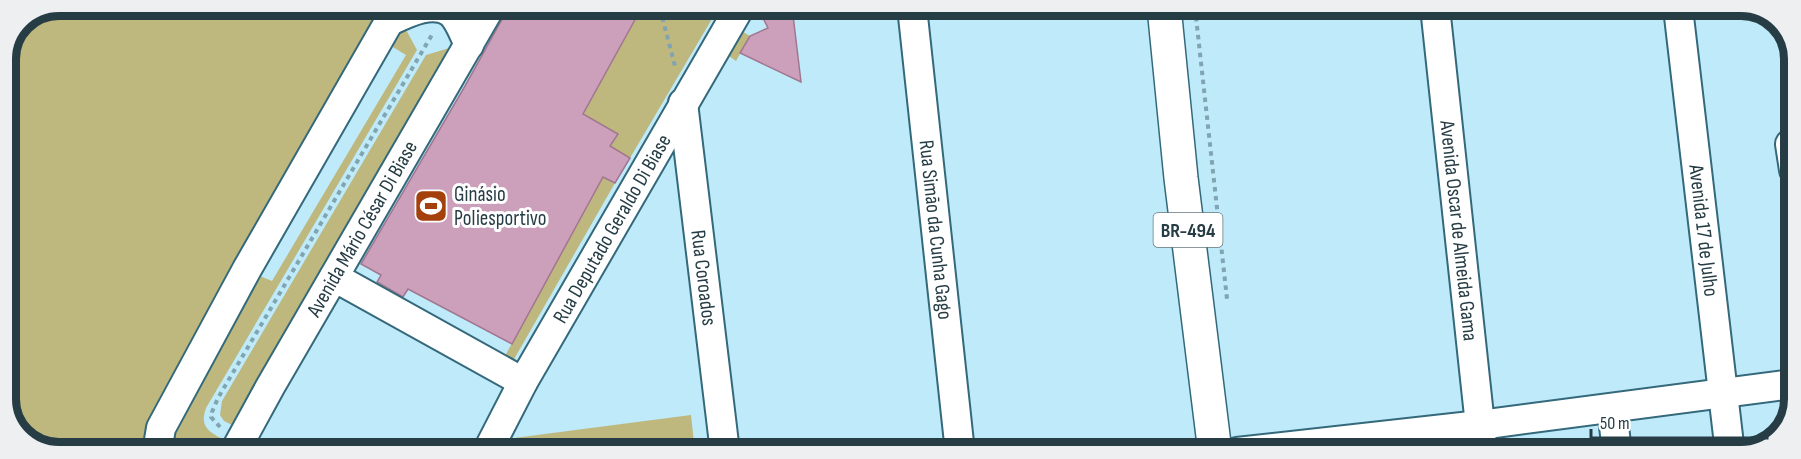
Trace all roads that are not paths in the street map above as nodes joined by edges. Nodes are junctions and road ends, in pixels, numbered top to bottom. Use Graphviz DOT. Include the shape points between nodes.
graph roads {
  1 [pos="392,17"];
  2 [pos="453,17"];
  3 [pos="485,17"];
  4 [pos="734,17"];
  5 [pos="913,17"];
  6 [pos="1165,17"];
  7 [pos="1436,17"];
  8 [pos="1679,17"];
  9 [pos="469,45"];
  10 [pos="683,103"];
  11 [pos="334,277"];
  12 [pos="523,382"];
  13 [pos="1784,385"];
  14 [pos="1724,394"];
  15 [pos="1612,408"];
  16 [pos="1482,439"];
  17 [pos="159,442"];
  18 [pos="240,442"];
  19 [pos="492,442"];
  20 [pos="724,442"];
  21 [pos="959,442"];
  22 [pos="1214,442"];
  23 [pos="1430,442"];
  24 [pos="1616,442"];
  25 [pos="1729,442"];
  1 -- 17 [label="street" via="247,269 166,418"];
  2 -- 9 [label="street"];
  3 -- 9 [label="street, Avenida Mário César Di Biase"];
  4 -- 10 [label="street, Rua Deputado Geraldo Di Biase"];
  5 -- 21 [label="street, Rua Simão da Cunha Gago"];
  6 -- 22 [label="main road, BR-494"];
  7 -- 16 [label="street, Avenida Oscar de Almeida Gama"];
  8 -- 14 [label="street, Avenida 17 de Julho"];
  9 -- 11 [label="street, Avenida Mário César Di Biase"];
  10 -- 12 [label="street, Rua Deputado Geraldo Di Biase"];
  10 -- 20 [label="street, Rua Coroados"];
  11 -- 12 [label="street"];
  11 -- 18 [label="street, Avenida Mário César Di Biase"];
  12 -- 19 [label="street, Rua Deputado Geraldo Di Biase"];
  13 -- 14 [label="street"];
  14 -- 15 [label="street"];
  14 -- 25 [label="street, Avenida 17 de Julho"];
  15 -- 16 [label="street"];
  15 -- 24 [label="street"];
  16 -- 23 [label="street"];
}
